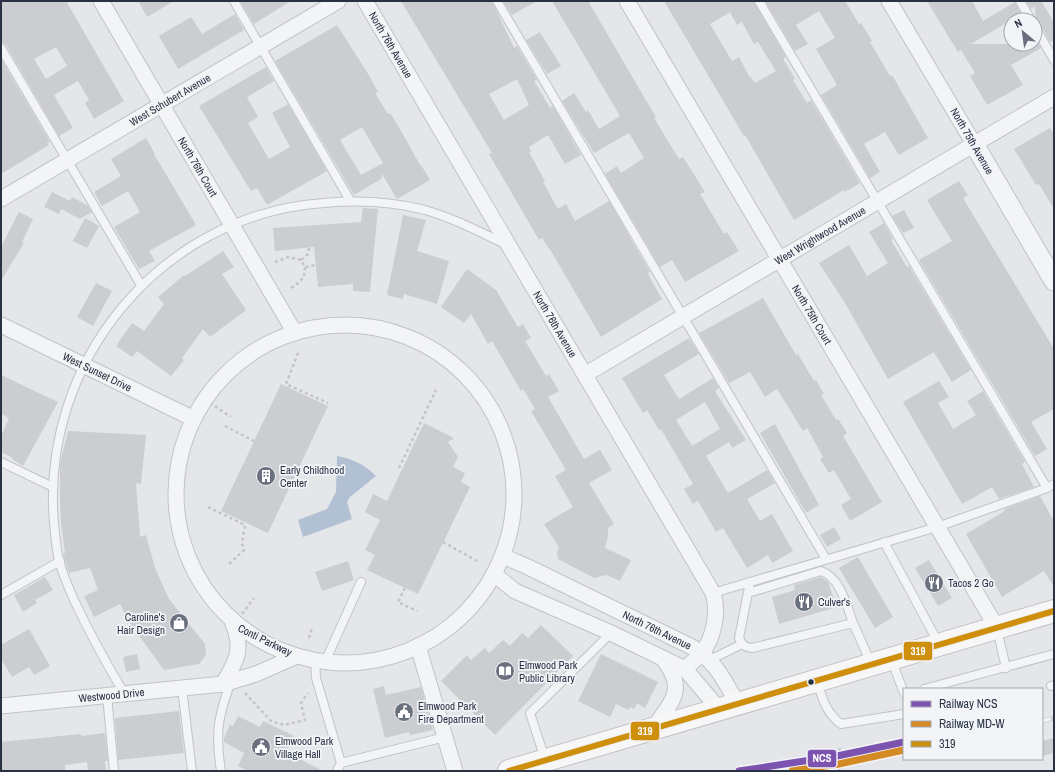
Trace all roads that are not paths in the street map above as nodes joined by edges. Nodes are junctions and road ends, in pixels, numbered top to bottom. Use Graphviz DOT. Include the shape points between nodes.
graph roads {
  1 [pos="101,1"];
  2 [pos="234,1"];
  3 [pos="338,1"];
  4 [pos="365,1"];
  5 [pos="497,1"];
  6 [pos="627,1"];
  7 [pos="759,1"];
  8 [pos="889,1"];
  9 [pos="1020,1"];
  10 [pos="1026,12"];
  11 [pos="1043,41"];
  12 [pos="260,46"];
  13 [pos="1,48"];
  14 [pos="1054,60"];
  15 [pos="1054,97"];
  16 [pos="162,104"];
  17 [pos="974,144"];
  18 [pos="66,160"];
  19 [pos="1,199"];
  20 [pos="351,202"];
  21 [pos="877,202"];
  22 [pos="233,226"];
  23 [pos="509,246"];
  24 [pos="779,259"];
  25 [pos="1054,281"];
  26 [pos="141,286"];
  27 [pos="683,316"];
  28 [pos="1,325"];
  29 [pos="295,333"];
  30 [pos="83,365"];
  31 [pos="586,374"];
  32 [pos="194,420"];
  33 [pos="1,462"];
  34 [pos="1051,486"];
  35 [pos="53,487"];
  36 [pos="937,527"];
  37 [pos="884,542"];
  38 [pos="503,556"];
  39 [pos="826,559"];
  40 [pos="60,561"];
  41 [pos="494,574"];
  42 [pos="361,582"];
  43 [pos="750,582"];
  44 [pos="713,593"];
  45 [pos="748,593"];
  46 [pos="1,595"];
  47 [pos="1053,614"];
  48 [pos="236,621"];
  49 [pos="853,623"];
  50 [pos="997,628"];
  51 [pos="610,633"];
  52 [pos="742,644"];
  53 [pos="940,645"];
  54 [pos="418,646"];
  55 [pos="1054,654"];
  56 [pos="297,656"];
  57 [pos="706,656"];
  58 [pos="663,660"];
  59 [pos="320,661"];
  60 [pos="881,661"];
  61 [pos="1006,668"];
  62 [pos="685,669"];
  63 [pos="816,680"];
  64 [pos="232,685"];
  65 [pos="182,688"];
  66 [pos="932,688"];
  67 [pos="903,692"];
  68 [pos="124,693"];
  69 [pos="107,695"];
  70 [pos="2,704"];
  71 [pos="728,706"];
  72 [pos="903,714"];
  73 [pos="654,727"];
  74 [pos="445,737"];
  75 [pos="546,760"];
  76 [pos="341,763"];
  77 [pos="114,771"];
  78 [pos="192,771"];
  79 [pos="221,771"];
  80 [pos="337,771"];
  81 [pos="455,771"];
  82 [pos="509,771"];
  1 -- 16 [label="street, North 76th Court"];
  2 -- 12 [label="lane"];
  3 -- 12 [label="street, West Schubert Avenue"];
  4 -- 23 [label="street, North 76th Avenue"];
  5 -- 27 [label="lane"];
  6 -- 24 [label="street, North 75th Court"];
  7 -- 21 [label="lane"];
  8 -- 17 [label="street, North 75th Avenue"];
  9 -- 10 [label="lane"];
  11 -- 14 [label="lane"];
  12 -- 16 [label="street, West Schubert Avenue"];
  12 -- 20 [label="lane"];
  13 -- 18 [label="lane"];
  15 -- 17 [label="street, West Wrightwood Avenue"];
  16 -- 18 [label="street, West Schubert Avenue"];
  16 -- 22 [label="street, North 76th Court"];
  17 -- 21 [label="street, West Wrightwood Avenue"];
  17 -- 25 [label="street, North 75th Avenue"];
  18 -- 19 [label="street, West Schubert Avenue"];
  18 -- 26 [label="lane"];
  20 -- 22 [label="lane" via="291,207"];
  20 -- 23 [label="lane" via="425,210"];
  21 -- 24 [label="street, West Wrightwood Avenue"];
  21 -- 34 [label="lane"];
  22 -- 26 [label="lane" via="191,246"];
  22 -- 29 [label="street, North 76th Court"];
  23 -- 31 [label="street, North 76th Avenue"];
  24 -- 27 [label="street, West Wrightwood Avenue"];
  24 -- 36 [label="street, North 75th Court"];
  26 -- 30 [label="lane" via="113,318"];
  27 -- 31 [label="street, West Wrightwood Avenue"];
  27 -- 39 [label="lane"];
  28 -- 30 [label="street, West Sunset Drive"];
  29 -- 32 [label="street, Conti Parkway" via="259,349 232,369 214,388"];
  29 -- 38 [label="street, Conti Parkway" via="318,327 343,325 391,331 435,350 470,379 487,400 500,423 512,461 514,515"];
  30 -- 32 [label="street, West Sunset Drive"];
  30 -- 35 [label="lane" via="58,435"];
  31 -- 44 [label="street, North 76th Avenue"];
  32 -- 48 [label="street, Conti Parkway" via="184,444 177,473 176,503 179,525 184,547 196,574 213,599"];
  33 -- 35 [label="lane"];
  34 -- 36 [label="lane"];
  35 -- 40 [label="lane"];
  36 -- 37 [label="lane"];
  36 -- 50 [label="street, North 75th Court"];
  37 -- 39 [label="lane"];
  37 -- 53 [label="lane"];
  38 -- 41 [label="street, Conti Parkway"];
  38 -- 57 [label="street, North 76th Avenue"];
  39 -- 43 [label="lane"];
  40 -- 46 [label="lane"];
  40 -- 68 [label="lane" via="85,623"];
  41 -- 51 [label="street" via="515,590"];
  41 -- 54 [label="street, Conti Parkway" via="469,609 444,631"];
  42 -- 59 [label="lane"];
  43 -- 44 [label="lane"];
  43 -- 45 [label="lane"];
  44 -- 57 [label="street, North 76th Avenue" via="716,601"];
  45 -- 49 [label="lane" via="821,571 830,576 838,586"];
  45 -- 52 [label="lane" via="739,638"];
  47 -- 50 [label="main road"];
  48 -- 56 [label="street, Conti Parkway" via="274,647"];
  48 -- 64 [label="street" via="240,648"];
  49 -- 52 [label="lane" via="752,648"];
  49 -- 60 [label="lane"];
  50 -- 53 [label="main road"];
  50 -- 61 [label="lane"];
  51 -- 58 [label="street"];
  51 -- 75 [label="lane" via="530,713"];
  52 -- 57 [label="lane"];
  53 -- 60 [label="main road"];
  54 -- 59 [label="street, Conti Parkway" via="378,660 346,663"];
  54 -- 74 [label="street"];
  55 -- 61 [label="lane"];
  56 -- 59 [label="street, Conti Parkway"];
  56 -- 64 [label="street, Westwood Drive"];
  57 -- 62 [label="street, North 76th Avenue"];
  57 -- 71 [label="street, North 76th Avenue" via="720,673"];
  58 -- 62 [label="street"];
  58 -- 73 [label="street" via="675,677 676,687 670,705"];
  59 -- 76 [label="lane" via="316,678"];
  60 -- 63 [label="main road"];
  60 -- 67 [label="lane"];
  61 -- 66 [label="lane"];
  62 -- 71 [label="street"];
  63 -- 71 [label="main road"];
  63 -- 72 [label="lane" via="825,706 832,718 841,724"];
  64 -- 65 [label="street, Westwood Drive"];
  64 -- 79 [label="lane" via="219,716 217,747"];
  65 -- 68 [label="street, Westwood Drive"];
  65 -- 78 [label="lane"];
  68 -- 69 [label="street, Westwood Drive"];
  69 -- 70 [label="street, Westwood Drive"];
  69 -- 77 [label="lane"];
  71 -- 73 [label="main road"];
  73 -- 75 [label="main road"];
  74 -- 76 [label="lane"];
  74 -- 81 [label="street"];
  75 -- 82 [label="main road"];
  76 -- 80 [label="lane"];
}
